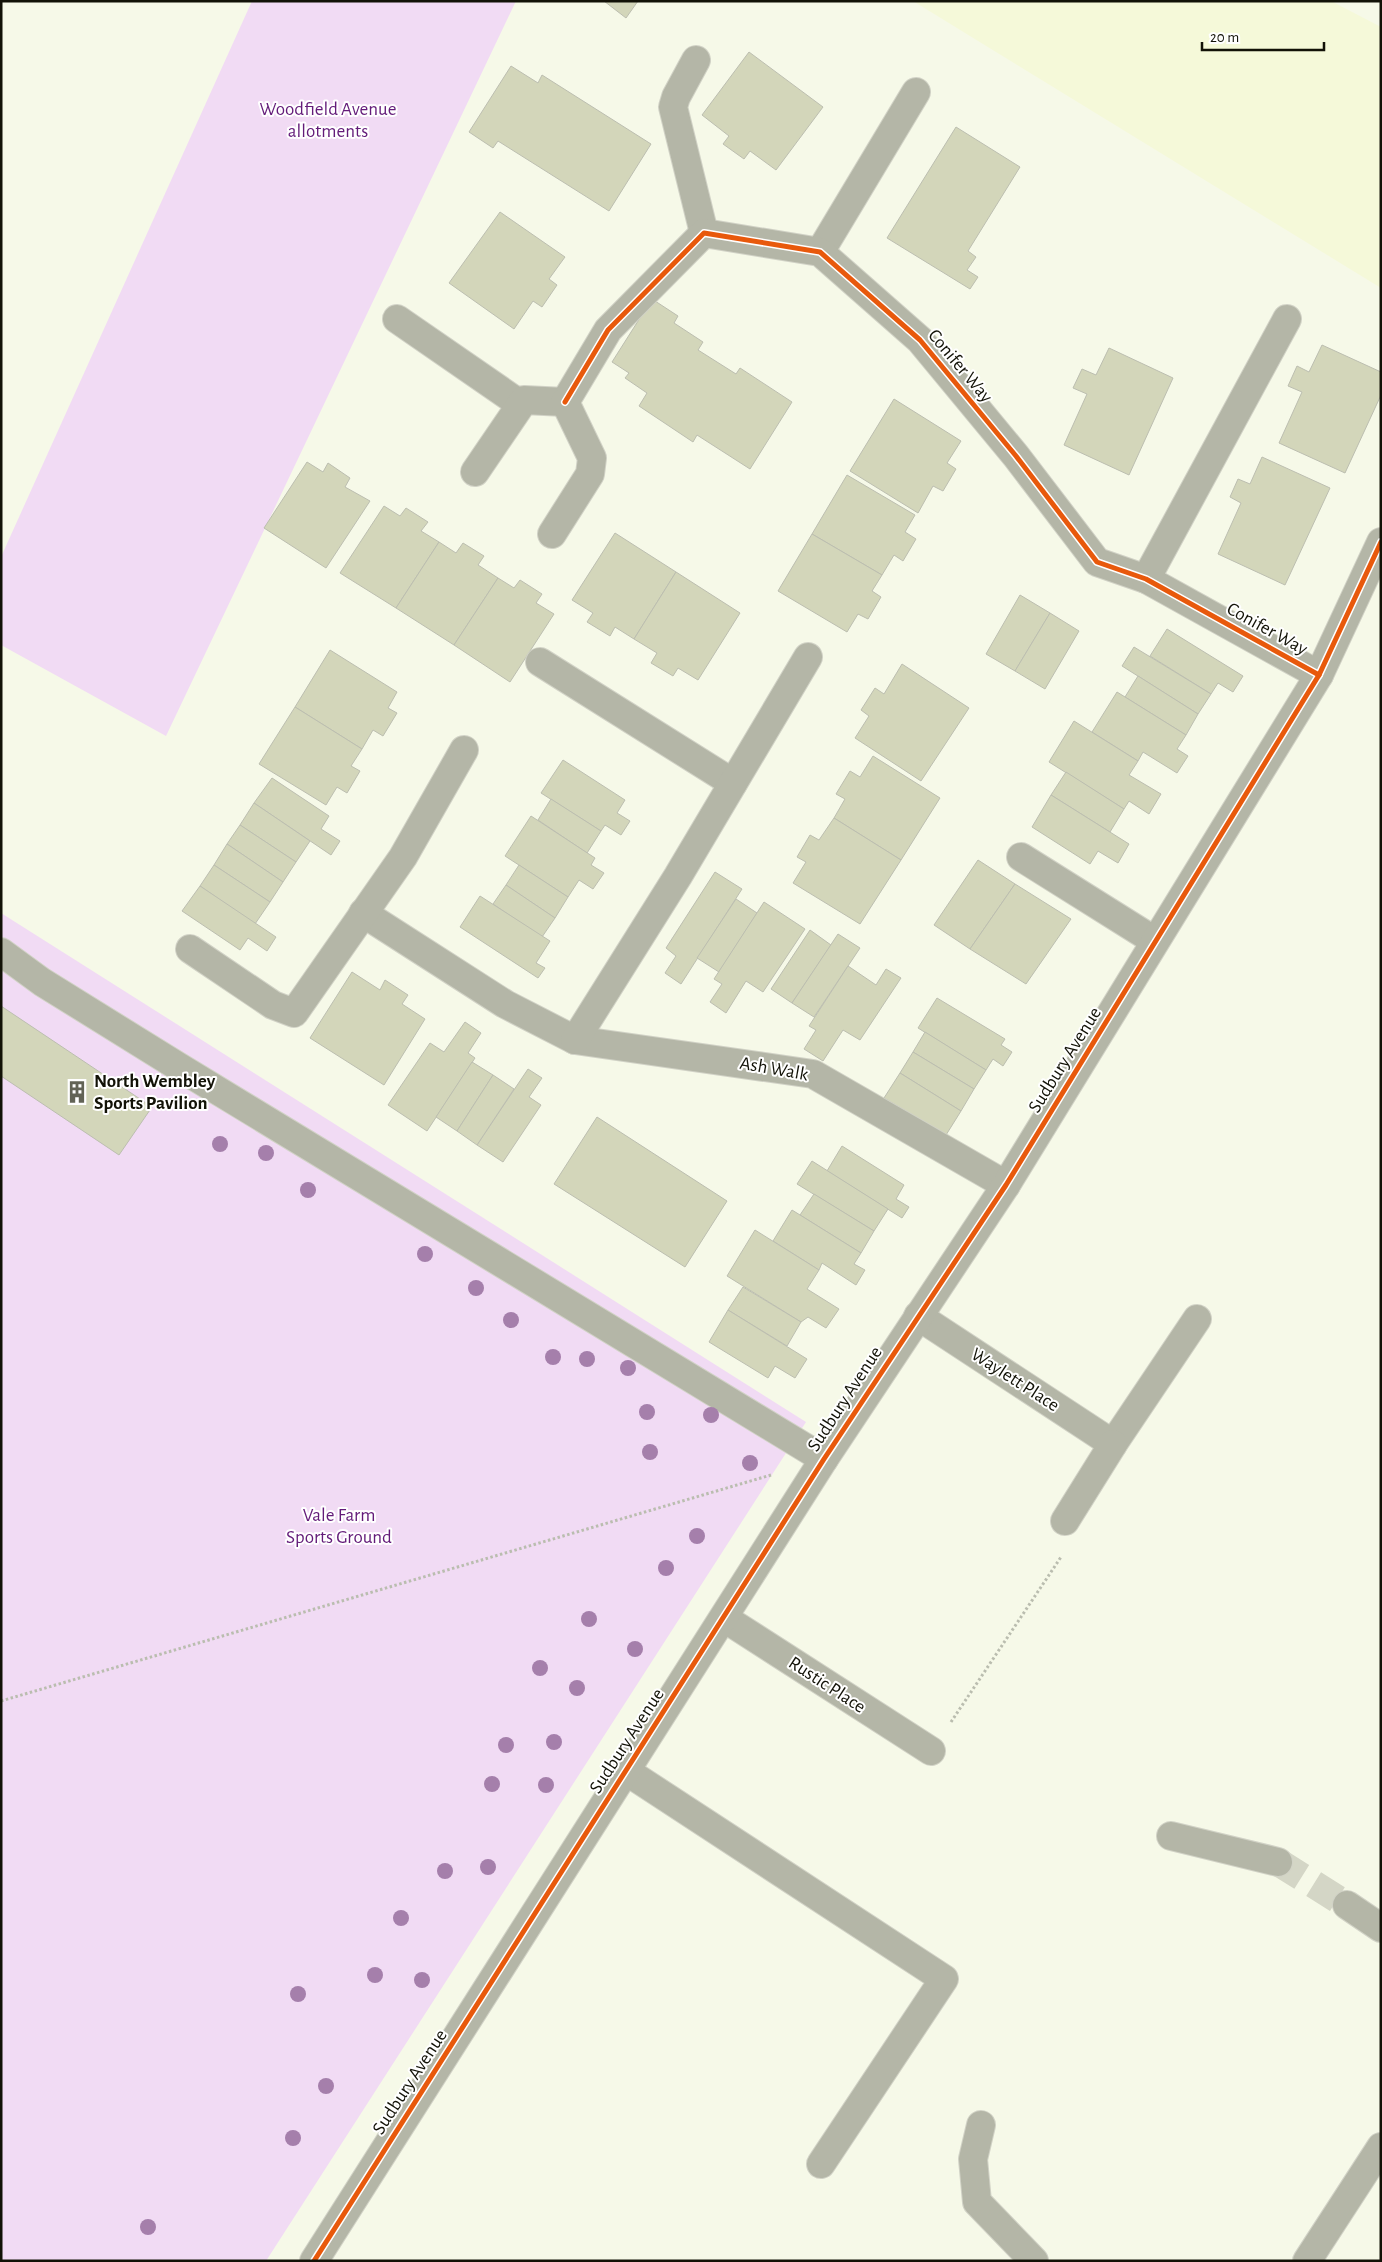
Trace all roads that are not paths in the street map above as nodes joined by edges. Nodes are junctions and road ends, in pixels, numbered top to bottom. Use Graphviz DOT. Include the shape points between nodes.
graph roads {
  1 [pos="696,60"];
  2 [pos="916,92"];
  3 [pos="704,233"];
  4 [pos="820,252"];
  5 [pos="397,318"];
  6 [pos="1287,319"];
  7 [pos="565,402"];
  8 [pos="520,404"];
  9 [pos="475,472"];
  10 [pos="552,534"];
  11 [pos="1381,542"];
  12 [pos="1146,580"];
  13 [pos="808,657"];
  14 [pos="540,662"];
  15 [pos="1319,675"];
  16 [pos="464,750"];
  17 [pos="733,783"];
  18 [pos="1021,857"];
  19 [pos="363,913"];
  20 [pos="1155,941"];
  21 [pos="190,949"];
  22 [pos="1,952"];
  23 [pos="575,1040"];
  24 [pos="1006,1185"];
  25 [pos="918,1316"];
  26 [pos="1197,1319"];
  27 [pos="1113,1444"];
  28 [pos="824,1459"];
  29 [pos="1065,1521"];
  30 [pos="724,1618"];
  31 [pos="931,1751"];
  32 [pos="626,1770"];
  33 [pos="1171,1836"];
  34 [pos="1278,1862"];
  35 [pos="1347,1905"];
  36 [pos="1381,1928"];
  37 [pos="981,2125"];
  38 [pos="1381,2147"];
  39 [pos="821,2164"];
  40 [pos="314,2261"];
  41 [pos="1034,2261"];
  42 [pos="1307,2261"];
  1 -- 3 [label="street" via="673,108"];
  2 -- 4 [label="street"];
  3 -- 4 [label="street"];
  3 -- 7 [label="street" via="608,330"];
  4 -- 12 [label="street, Conifer Way" via="920,340 1016,456 1097,562"];
  5 -- 8 [label="street"];
  6 -- 12 [label="street"];
  7 -- 8 [label="street" via="531,399"];
  7 -- 10 [label="street" via="592,458 590,474"];
  8 -- 9 [label="street"];
  11 -- 15 [label="street, Sudbury Avenue"];
  12 -- 15 [label="street, Conifer Way"];
  13 -- 17 [label="street"];
  14 -- 17 [label="street"];
  15 -- 20 [label="street, Sudbury Avenue"];
  16 -- 19 [label="street" via="403,857"];
  17 -- 23 [label="street"];
  18 -- 20 [label="street"];
  19 -- 21 [label="street" via="294,1013 273,1004"];
  19 -- 23 [label="street, Ash Walk" via="505,1004"];
  20 -- 24 [label="street, Sudbury Avenue"];
  22 -- 28 [label="street" via="42,982 188,1072"];
  23 -- 24 [label="street, Ash Walk" via="813,1074"];
  24 -- 25 [label="street, Sudbury Avenue"];
  25 -- 27 [label="street, Waylett Place"];
  25 -- 28 [label="street, Sudbury Avenue"];
  26 -- 27 [label="street"];
  27 -- 29 [label="street"];
  28 -- 30 [label="street, Sudbury Avenue"];
  30 -- 31 [label="street, Rustic Place"];
  30 -- 32 [label="street, Sudbury Avenue"];
  32 -- 39 [label="street" via="944,1979"];
  32 -- 40 [label="street, Sudbury Avenue"];
  33 -- 34 [label="street"];
  35 -- 36 [label="street"];
  37 -- 41 [label="street" via="973,2158 977,2202"];
  38 -- 42 [label="street"];
}
